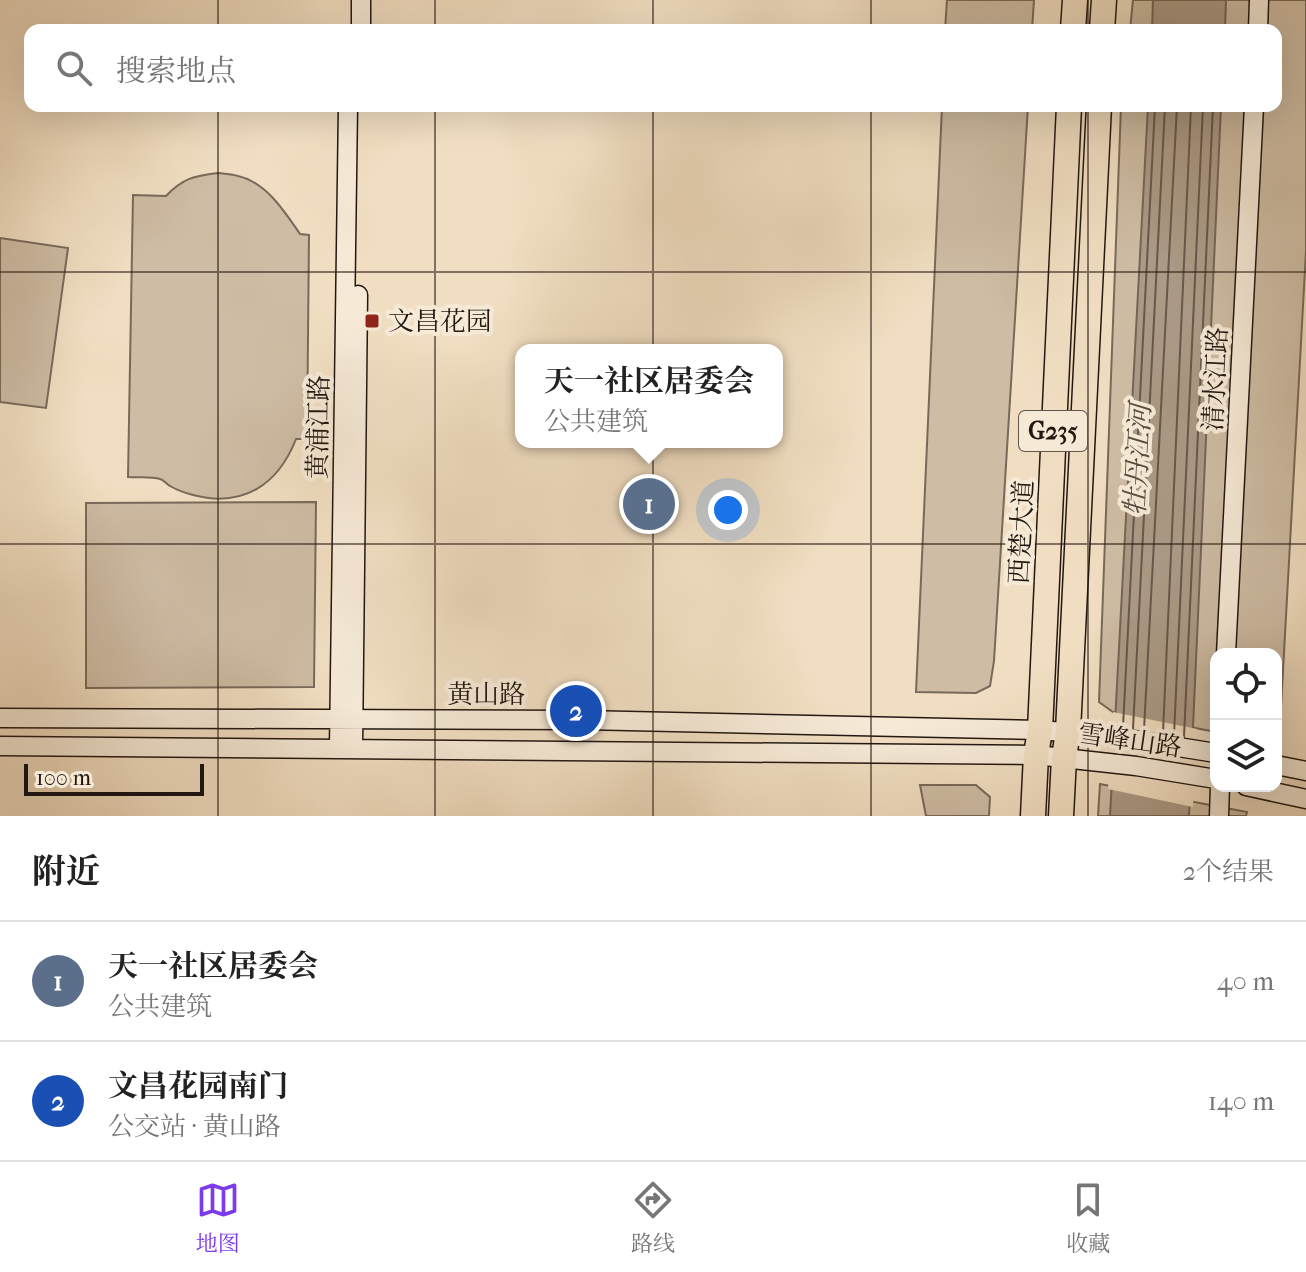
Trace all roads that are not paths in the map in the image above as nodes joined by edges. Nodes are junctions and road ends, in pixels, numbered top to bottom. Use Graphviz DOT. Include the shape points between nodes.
graph roads {
  1 [pos="349,0"];
  2 [pos="361,0"];
  3 [pos="1075,0"];
  4 [pos="1104,0"];
  5 [pos="1259,0"];
  6 [pos="349,24"];
  7 [pos="361,24"];
  8 [pos="1073,24"];
  9 [pos="1102,24"];
  10 [pos="1258,24"];
  11 [pos="348,112"];
  12 [pos="359,112"];
  13 [pos="1069,112"];
  14 [pos="1099,112"];
  15 [pos="1254,112"];
  16 [pos="1226,648"];
  17 [pos="0,718"];
  18 [pos="347,719"];
  19 [pos="1040,730"];
  20 [pos="1068,731"];
  21 [pos="0,746"];
  22 [pos="346,748"];
  23 [pos="1209,752"];
  24 [pos="1036,755"];
  25 [pos="1064,758"];
  26 [pos="1282,766"];
  27 [pos="1306,771"];
  28 [pos="1208,778"];
  29 [pos="1220,792"];
  30 [pos="1274,792"];
  31 [pos="1306,799"];
  32 [pos="1033,816"];
  33 [pos="1061,816"];
  34 [pos="1219,816"];
  1 -- 6 [label="main road"];
  2 -- 7 [label="main road"];
  3 -- 8 [label="highway"];
  4 -- 9 [label="highway"];
  5 -- 10 [label="main road"];
  11 -- 18 [label="main road, 黄浦江路"];
  12 -- 18 [label="main road, 黄浦江路"];
  13 -- 19 [label="highway, 西楚大道 / G235"];
  14 -- 20 [label="highway, G235"];
  15 -- 16 [label="main road, 清水江路"];
  17 -- 18 [label="main road, 黄山路"];
  18 -- 19 [label="main road, 黄山路"];
  18 -- 22 [label="main road, 黄浦江路"];
  19 -- 20 [label="main road, 黄山路"];
  19 -- 24 [label="highway, 西楚大道 / G235"];
  20 -- 23 [label="main road, 雪峰山路"];
  20 -- 25 [label="highway, G235"];
  21 -- 22 [label="main road"];
  22 -- 24 [label="main road"];
  24 -- 25 [label="main road, 雪峰山路"];
  24 -- 32 [label="highway, 西楚大道"];
  25 -- 28 [label="main road, 雪峰山路"];
  25 -- 33 [label="highway"];
  26 -- 27 [label="main road"];
  29 -- 34 [label="main road"];
  30 -- 31 [label="main road"];
}
